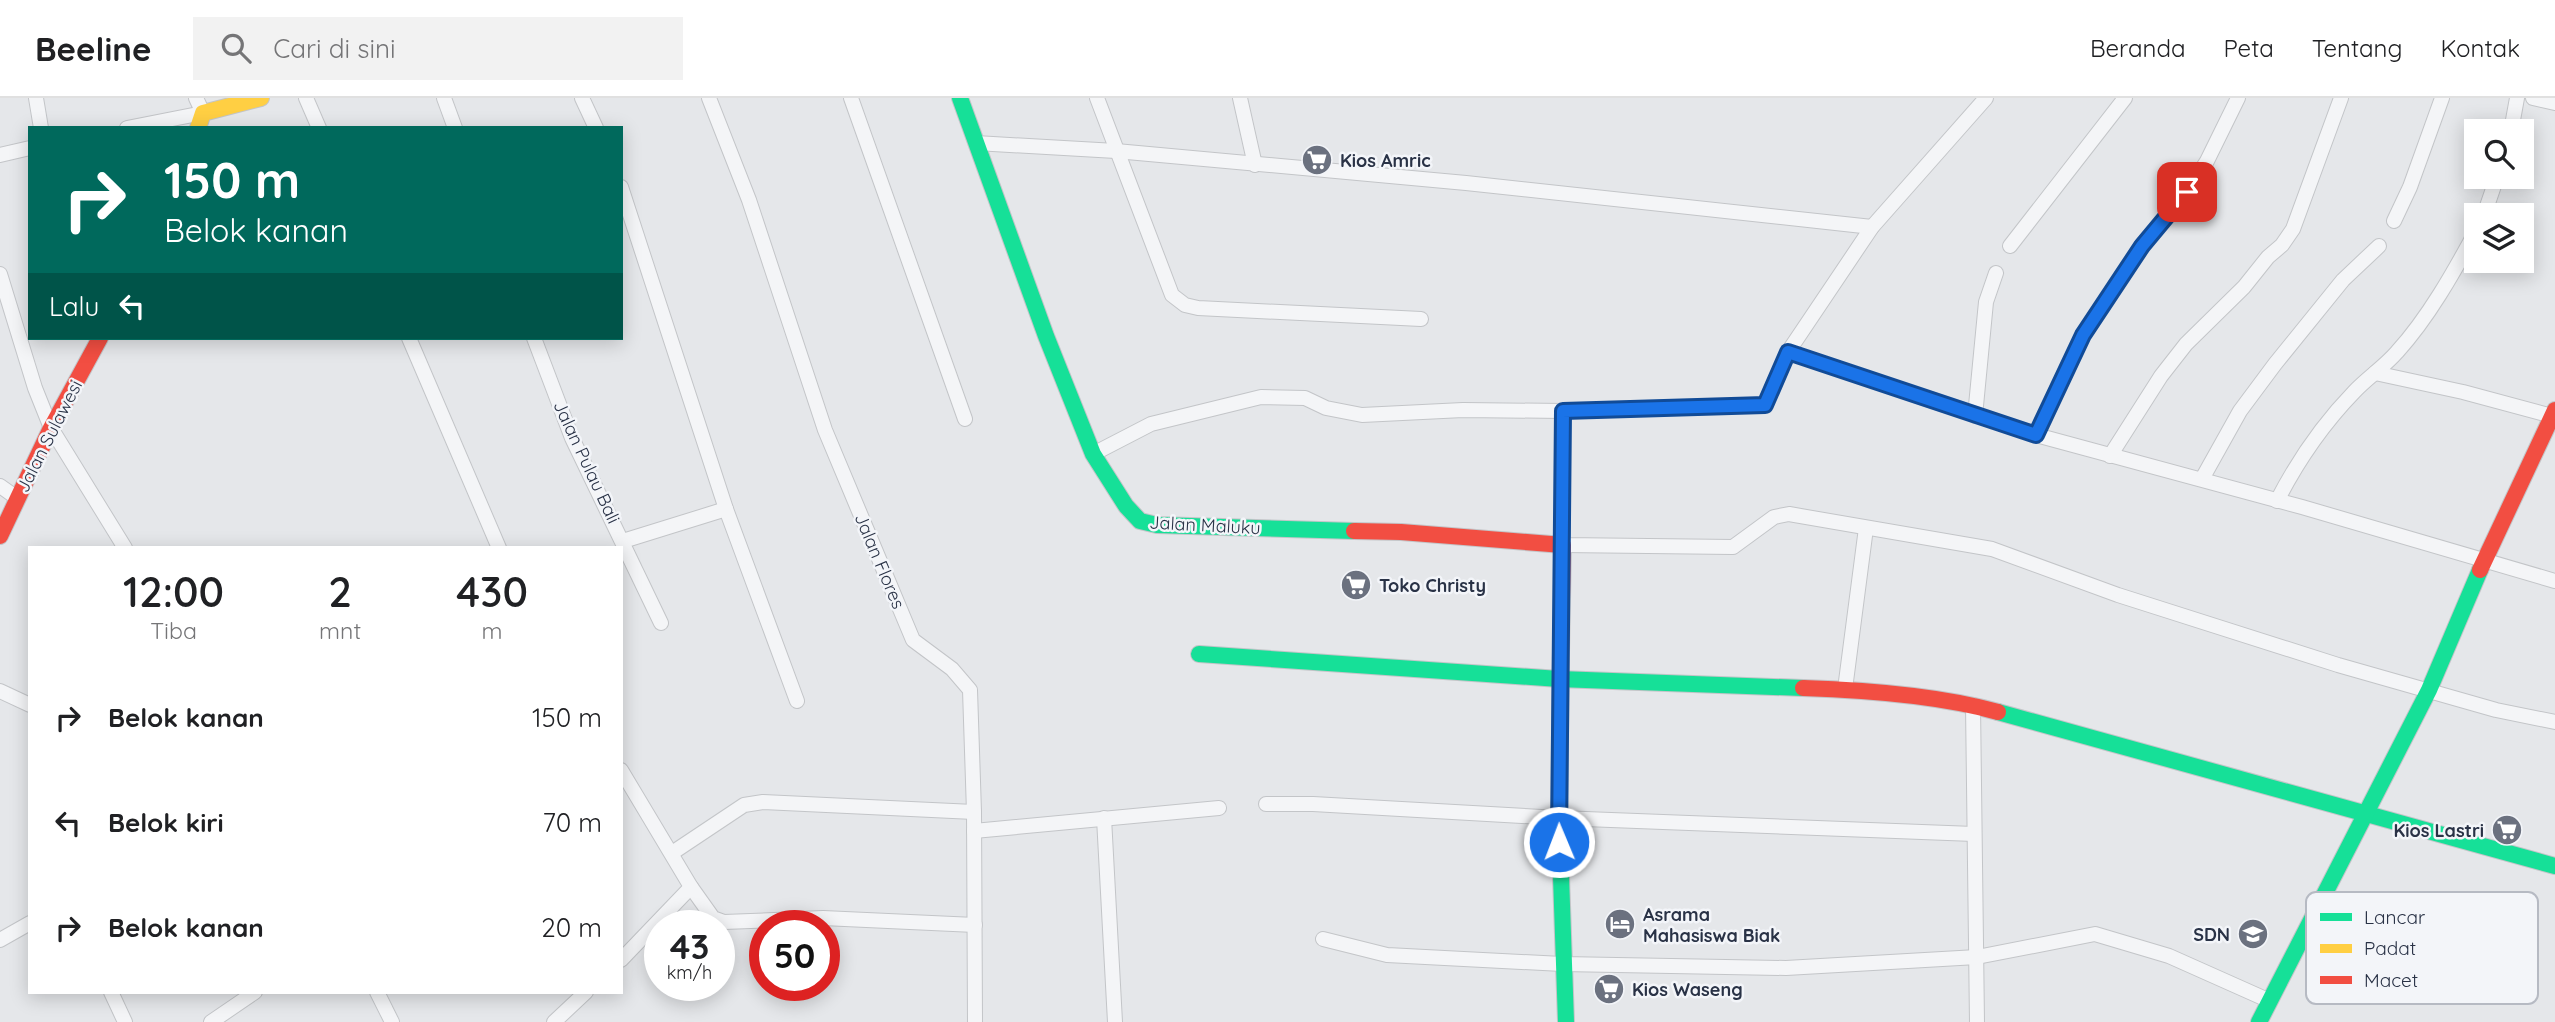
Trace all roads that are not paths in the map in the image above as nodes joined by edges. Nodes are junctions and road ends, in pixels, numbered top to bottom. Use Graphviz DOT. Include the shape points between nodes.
graph roads {
  1 [pos="36,98"];
  2 [pos="261,98"];
  3 [pos="306,98"];
  4 [pos="444,98"];
  5 [pos="582,98"];
  6 [pos="709,98"];
  7 [pos="851,98"];
  8 [pos="960,98"];
  9 [pos="1097,98"];
  10 [pos="1240,98"];
  11 [pos="1986,98"];
  12 [pos="2125,98"];
  13 [pos="2238,98"];
  14 [pos="2341,98"];
  15 [pos="2442,98"];
  16 [pos="2517,98"];
  17 [pos="2533,98"];
  18 [pos="2555,103"];
  19 [pos="199,113"];
  20 [pos="2513,119"];
  21 [pos="41,126"];
  22 [pos="137,126"];
  23 [pos="318,126"];
  24 [pos="454,126"];
  25 [pos="595,126"];
  26 [pos="976,143"];
  27 [pos="28,148"];
  28 [pos="1116,151"];
  29 [pos="0,155"];
  30 [pos="1255,165"];
  31 [pos="623,193"];
  32 [pos="2394,221"];
  33 [pos="1872,227"];
  34 [pos="2010,246"];
  35 [pos="2379,246"];
  36 [pos="2464,253"];
  37 [pos="1996,273"];
  38 [pos="0,274"];
  39 [pos="1421,319"];
  40 [pos="99,340"];
  41 [pos="410,340"];
  42 [pos="535,340"];
  43 [pos="1788,352"];
  44 [pos="2375,373"];
  45 [pos="1563,411"];
  46 [pos="2554,413"];
  47 [pos="1975,416"];
  48 [pos="965,419"];
  49 [pos="51,428"];
  50 [pos="2036,435"];
  51 [pos="1093,454"];
  52 [pos="2110,456"];
  53 [pos="2202,479"];
  54 [pos="0,486"];
  55 [pos="17,498"];
  56 [pos="2277,501"];
  57 [pos="726,509"];
  58 [pos="1866,528"];
  59 [pos="0,536"];
  60 [pos="623,541"];
  61 [pos="1563,545"];
  62 [pos="124,546"];
  63 [pos="498,546"];
  64 [pos="2484,561"];
  65 [pos="2555,581"];
  66 [pos="661,623"];
  67 [pos="1199,654"];
  68 [pos="1559,679"];
  69 [pos="1846,689"];
  70 [pos="2429,690"];
  71 [pos="0,691"];
  72 [pos="797,701"];
  73 [pos="28,704"];
  74 [pos="1973,705"];
  75 [pos="2555,722"];
  76 [pos="623,773"];
  77 [pos="1265,804"];
  78 [pos="1219,808"];
  79 [pos="974,812"];
  80 [pos="2366,815"];
  81 [pos="1104,818"];
  82 [pos="1559,818"];
  83 [pos="974,831"];
  84 [pos="1974,834"];
  85 [pos="671,853"];
  86 [pos="2555,866"];
  87 [pos="691,887"];
  88 [pos="2326,892"];
  89 [pos="28,924"];
  90 [pos="975,925"];
  91 [pos="2306,931"];
  92 [pos="1324,939"];
  93 [pos="0,940"];
  94 [pos="1977,957"];
  95 [pos="623,958"];
  96 [pos="1562,964"];
  97 [pos="112,994"];
  98 [pos="252,994"];
  99 [pos="378,994"];
  100 [pos="584,994"];
  101 [pos="2270,1001"];
  102 [pos="125,1022"];
  103 [pos="211,1022"];
  104 [pos="392,1022"];
  105 [pos="554,1022"];
  106 [pos="975,1022"];
  107 [pos="1115,1022"];
  108 [pos="1566,1022"];
  109 [pos="1977,1022"];
  110 [pos="2259,1022"];
  1 -- 21 [label="street"];
  2 -- 19 [label="street"];
  3 -- 23 [label="street"];
  4 -- 24 [label="street"];
  5 -- 25 [label="street"];
  6 -- 79 [label="street, Jalan Flores" via="749,200 825,430 913,640 971,690"];
  7 -- 48 [label="street"];
  8 -- 26 [label="street, Jalan Maluku"];
  9 -- 28 [label="street"];
  10 -- 30 [label="street"];
  11 -- 33 [label="street"];
  12 -- 34 [label="street"];
  13 -- 50 [label="street" via="2194,182 2142,246 2083,335"];
  14 -- 52 [label="street" via="2293,229 2244,287 2186,344"];
  15 -- 32 [label="street"];
  16 -- 20 [label="street"];
  17 -- 18 [label="street"];
  19 -- 22 [label="street"];
  26 -- 28 [label="street"];
  26 -- 51 [label="street, Jalan Maluku"];
  27 -- 29 [label="street"];
  28 -- 30 [label="street"];
  28 -- 39 [label="street" via="1172,295 1185,305"];
  30 -- 33 [label="street"];
  31 -- 57 [label="street"];
  33 -- 43 [label="street"];
  35 -- 53 [label="street" via="2343,280 2275,364 2240,411"];
  36 -- 44 [label="street" via="2398,352"];
  37 -- 47 [label="street" via="1986,302"];
  38 -- 49 [label="street" via="34,388"];
  40 -- 49 [label="street, Jalan Sulawesi"];
  41 -- 63 [label="street"];
  42 -- 60 [label="street, Jalan Pulau Bali" via="572,438"];
  43 -- 45 [label="street" via="1765,405"];
  43 -- 47 [label="street"];
  44 -- 46 [label="street"];
  44 -- 56 [label="street" via="2316,435"];
  45 -- 51 [label="street" via="1362,415 1326,408 1305,398 1261,397 1151,424"];
  45 -- 61 [label="street"];
  46 -- 64 [label="street"];
  47 -- 50 [label="street"];
  49 -- 55 [label="street, Jalan Sulawesi"];
  49 -- 62 [label="street"];
  50 -- 52 [label="street"];
  51 -- 61 [label="street, Jalan Maluku" via="1126,506 1140,521 1150,524 1401,532"];
  52 -- 53 [label="street"];
  53 -- 56 [label="street"];
  54 -- 55 [label="street"];
  55 -- 59 [label="street, Jalan Sulawesi"];
  56 -- 64 [label="street"];
  57 -- 60 [label="street"];
  57 -- 72 [label="street"];
  58 -- 61 [label="street" via="1780,514 1733,547"];
  58 -- 69 [label="street"];
  58 -- 70 [label="street" via="1992,548 2118,595"];
  60 -- 66 [label="street, Jalan Pulau Bali"];
  61 -- 68 [label="street"];
  64 -- 65 [label="street"];
  64 -- 70 [label="street"];
  67 -- 68 [label="street"];
  68 -- 69 [label="street"];
  68 -- 82 [label="street"];
  69 -- 74 [label="street"];
  70 -- 75 [label="street"];
  70 -- 80 [label="street"];
  71 -- 73 [label="street"];
  74 -- 80 [label="street"];
  74 -- 84 [label="street"];
  76 -- 85 [label="street"];
  77 -- 82 [label="street"];
  78 -- 81 [label="street"];
  79 -- 83 [label="street, Jalan Flores"];
  79 -- 85 [label="street" via="762,802 744,805"];
  80 -- 86 [label="street"];
  80 -- 88 [label="street"];
  81 -- 83 [label="street"];
  81 -- 107 [label="street"];
  82 -- 84 [label="street"];
  82 -- 96 [label="street"];
  83 -- 90 [label="street, Jalan Flores"];
  84 -- 94 [label="street"];
  85 -- 87 [label="street"];
  87 -- 90 [label="street" via="713,918 724,922 823,918"];
  87 -- 95 [label="street"];
  89 -- 93 [label="street"];
  90 -- 106 [label="street, Jalan Flores"];
  91 -- 101 [label="street"];
  92 -- 96 [label="street" via="1387,955"];
  94 -- 96 [label="street" via="1786,968"];
  94 -- 101 [label="street" via="2095,934 2169,956"];
  94 -- 109 [label="street"];
  96 -- 108 [label="street"];
  97 -- 102 [label="street"];
  98 -- 103 [label="street"];
  99 -- 104 [label="street"];
  100 -- 105 [label="street"];
  101 -- 110 [label="street"];
}
